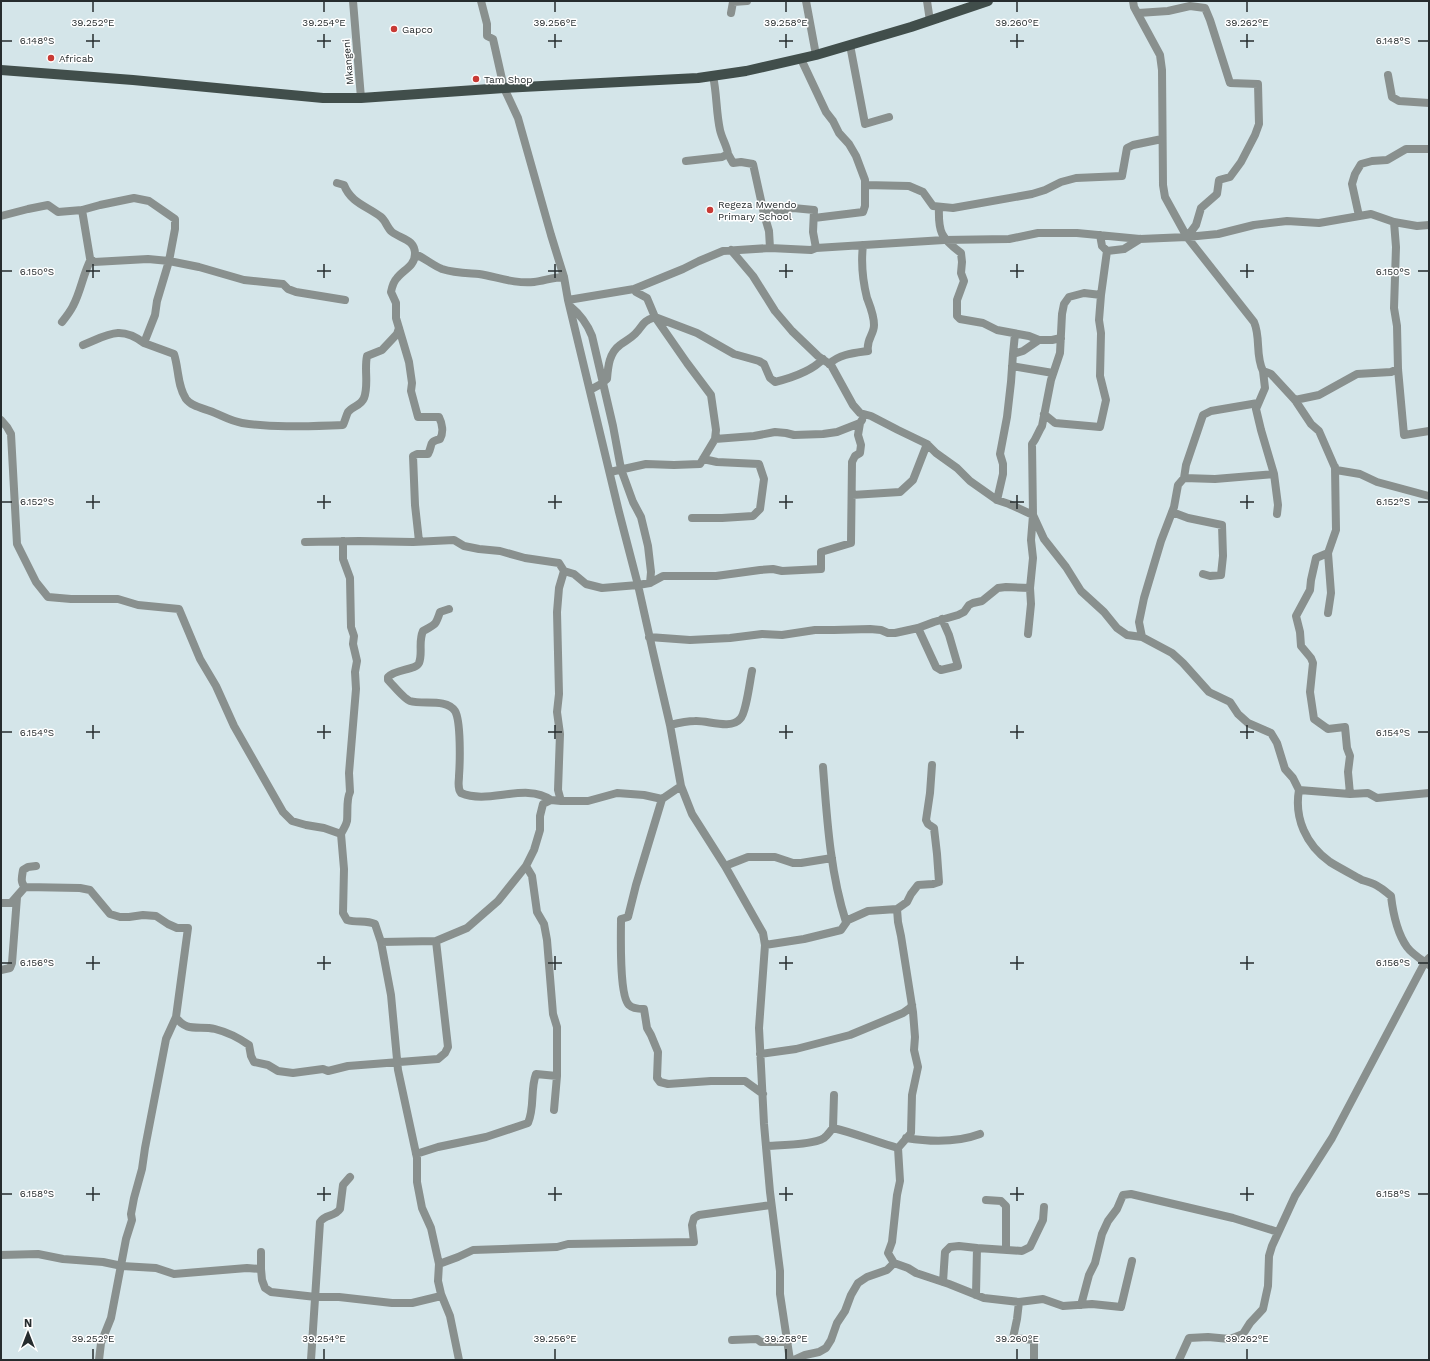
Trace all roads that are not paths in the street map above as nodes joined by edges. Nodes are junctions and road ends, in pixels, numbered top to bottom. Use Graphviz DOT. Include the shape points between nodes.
graph roads {
  1 [pos="353,1"];
  2 [pos="481,1"];
  3 [pos="747,1"];
  4 [pos="806,1"];
  5 [pos="927,1"];
  6 [pos="988,1"];
  7 [pos="1133,1"];
  8 [pos="732,13"];
  9 [pos="1138,13"];
  10 [pos="930,21"];
  11 [pos="850,45"];
  12 [pos="816,55"];
  13 [pos="801,59"];
  14 [pos="1,70"];
  15 [pos="1388,75"];
  16 [pos="713,76"];
  17 [pos="504,88"];
  18 [pos="361,98"];
  19 [pos="1429,103"];
  20 [pos="889,118"];
  21 [pos="1162,139"];
  22 [pos="1429,149"];
  23 [pos="728,154"];
  24 [pos="686,161"];
  25 [pos="337,183"];
  26 [pos="865,185"];
  27 [pos="939,207"];
  28 [pos="82,210"];
  29 [pos="764,214"];
  30 [pos="1,216"];
  31 [pos="1359,216"];
  32 [pos="814,218"];
  33 [pos="1394,222"];
  34 [pos="1429,225"];
  35 [pos="1100,235"];
  36 [pos="1187,237"];
  37 [pos="1140,239"];
  38 [pos="944,240"];
  39 [pos="863,245"];
  40 [pos="770,248"];
  41 [pos="816,248"];
  42 [pos="731,250"];
  43 [pos="1107,251"];
  44 [pos="415,254"];
  45 [pos="91,259"];
  46 [pos="169,261"];
  47 [pos="564,277"];
  48 [pos="634,289"];
  49 [pos="1100,295"];
  50 [pos="345,300"];
  51 [pos="569,303"];
  52 [pos="655,317"];
  53 [pos="62,322"];
  54 [pos="399,328"];
  55 [pos="1015,334"];
  56 [pos="1061,338"];
  57 [pos="1039,340"];
  58 [pos="144,343"];
  59 [pos="83,345"];
  60 [pos="1013,354"];
  61 [pos="826,361"];
  62 [pos="1012,366"];
  63 [pos="1398,369"];
  64 [pos="1263,371"];
  65 [pos="1053,373"];
  66 [pos="603,383"];
  67 [pos="590,390"];
  68 [pos="1295,400"];
  69 [pos="1258,403"];
  70 [pos="1044,414"];
  71 [pos="866,415"];
  72 [pos="1,420"];
  73 [pos="860,423"];
  74 [pos="1429,431"];
  75 [pos="715,439"];
  76 [pos="927,444"];
  77 [pos="703,459"];
  78 [pos="1335,467"];
  79 [pos="621,469"];
  80 [pos="610,472"];
  81 [pos="1274,474"];
  82 [pos="1184,478"];
  83 [pos="852,495"];
  84 [pos="1429,496"];
  85 [pos="997,500"];
  86 [pos="1172,512"];
  87 [pos="1276,514"];
  88 [pos="1033,515"];
  89 [pos="692,518"];
  90 [pos="343,541"];
  91 [pos="419,541"];
  92 [pos="305,542"];
  93 [pos="1328,553"];
  94 [pos="564,571"];
  95 [pos="1202,574"];
  96 [pos="650,583"];
  97 [pos="638,585"];
  98 [pos="1030,588"];
  99 [pos="448,608"];
  100 [pos="1328,613"];
  101 [pos="942,619"];
  102 [pos="918,628"];
  103 [pos="1028,634"];
  104 [pos="649,637"];
  105 [pos="1142,637"];
  106 [pos="752,671"];
  107 [pos="670,725"];
  108 [pos="932,765"];
  109 [pos="822,767"];
  110 [pos="681,786"];
  111 [pos="1299,790"];
  112 [pos="1429,793"];
  113 [pos="1350,794"];
  114 [pos="662,799"];
  115 [pos="551,800"];
  116 [pos="561,801"];
  117 [pos="341,834"];
  118 [pos="832,858"];
  119 [pos="36,866"];
  120 [pos="526,866"];
  121 [pos="725,866"];
  122 [pos="25,887"];
  123 [pos="17,896"];
  124 [pos="1,904"];
  125 [pos="897,909"];
  126 [pos="846,922"];
  127 [pos="436,941"];
  128 [pos="381,942"];
  129 [pos="765,945"];
  130 [pos="1428,962"];
  131 [pos="1,970"];
  132 [pos="912,1005"];
  133 [pos="176,1017"];
  134 [pos="760,1054"];
  135 [pos="398,1061"];
  136 [pos="557,1076"];
  137 [pos="763,1094"];
  138 [pos="834,1095"];
  139 [pos="554,1110"];
  140 [pos="833,1128"];
  141 [pos="980,1134"];
  142 [pos="906,1138"];
  143 [pos="766,1146"];
  144 [pos="898,1148"];
  145 [pos="416,1154"];
  146 [pos="350,1177"];
  147 [pos="986,1200"];
  148 [pos="771,1205"];
  149 [pos="1044,1207"];
  150 [pos="1278,1232"];
  151 [pos="977,1248"];
  152 [pos="1006,1250"];
  153 [pos="262,1252"];
  154 [pos="1,1255"];
  155 [pos="1132,1261"];
  156 [pos="894,1263"];
  157 [pos="439,1264"];
  158 [pos="122,1266"];
  159 [pos="261,1269"];
  160 [pos="943,1282"];
  161 [pos="976,1295"];
  162 [pos="442,1296"];
  163 [pos="316,1297"];
  164 [pos="1019,1302"];
  165 [pos="1081,1305"];
  166 [pos="732,1340"];
  167 [pos="788,1342"];
  168 [pos="101,1359"];
  169 [pos="311,1360"];
  170 [pos="459,1360"];
  171 [pos="790,1360"];
  172 [pos="794,1360"];
  173 [pos="1034,1360"];
  174 [pos="1179,1360"];
  1 -- 18 [label="street, Mkangeni"];
  2 -- 17 [label="street" via="487,24 487,36 493,39"];
  3 -- 8 [label="street" via="733,2"];
  4 -- 12 [label="street"];
  5 -- 10 [label="street"];
  6 -- 10 [label="main road"];
  7 -- 9 [label="street"];
  9 -- 21 [label="street" via="1160,55"];
  9 -- 36 [label="street" via="1168,11 1190,6 1205,8 1230,83 1258,84 1258,124 1255,135 1230,177 1219,180 1217,194 1201,208 1196,225"];
  10 -- 11 [label="main road"];
  11 -- 12 [label="main road"];
  11 -- 20 [label="street" via="865,124"];
  12 -- 13 [label="main road"];
  13 -- 16 [label="main road"];
  13 -- 26 [label="street" via="826,112 856,156"];
  14 -- 18 [label="main road" via="165,82 323,98"];
  15 -- 19 [label="street" via="1392,97 1399,101"];
  16 -- 17 [label="main road" via="631,83"];
  16 -- 23 [label="street" via="720,130"];
  17 -- 18 [label="main road"];
  17 -- 47 [label="street" via="518,118"];
  21 -- 27 [label="street" via="1127,148 1122,176 1076,178 1032,194 953,208"];
  21 -- 36 [label="street" via="1165,197"];
  22 -- 31 [label="street" via="1406,149 1387,160 1361,164 1352,184"];
  23 -- 24 [label="street"];
  23 -- 29 [label="street" via="733,163 753,164"];
  25 -- 44 [label="street" via="344,185 353,200 382,218 390,231 408,239"];
  26 -- 27 [label="street" via="909,186 923,192 933,206"];
  26 -- 32 [label="street" via="863,212"];
  27 -- 38 [label="street" via="939,224"];
  28 -- 30 [label="street" via="58,212 48,205"];
  28 -- 45 [label="street"];
  28 -- 46 [label="street" via="134,198 149,201 175,219"];
  29 -- 32 [label="street" via="793,208 812,209"];
  29 -- 40 [label="street"];
  31 -- 33 [label="street" via="1371,214"];
  31 -- 36 [label="street" via="1319,223 1288,221 1254,225 1218,234"];
  32 -- 41 [label="street"];
  33 -- 34 [label="street" via="1417,226"];
  33 -- 63 [label="street" via="1394,308"];
  35 -- 37 [label="street"];
  35 -- 38 [label="street" via="1038,233 1009,240"];
  35 -- 43 [label="street" via="1102,246"];
  36 -- 37 [label="street"];
  36 -- 64 [label="street" via="1254,322"];
  37 -- 43 [label="street" via="1124,249"];
  38 -- 39 [label="street"];
  38 -- 55 [label="street" via="961,253 961,273 964,281 957,300 957,316"];
  39 -- 41 [label="street"];
  39 -- 61 [label="street" via="864,280 874,324 868,340 868,351"];
  40 -- 41 [label="street"];
  40 -- 42 [label="street"];
  42 -- 48 [label="street" via="714,254"];
  42 -- 61 [label="street" via="753,276 779,316"];
  43 -- 49 [label="street"];
  44 -- 47 [label="street" via="441,269 461,273 521,282"];
  44 -- 54 [label="street" via="410,266 397,277 391,292 396,302"];
  45 -- 46 [label="street" via="104,263 148,259"];
  45 -- 53 [label="street" via="73,307"];
  46 -- 50 [label="street" via="244,280 283,284 296,292"];
  46 -- 58 [label="street" via="155,315"];
  47 -- 51 [label="street"];
  48 -- 51 [label="street"];
  48 -- 52 [label="street" via="647,298"];
  49 -- 56 [label="street" via="1084,293 1070,296 1064,304"];
  49 -- 70 [label="street" via="1100,376 1106,400 1100,427 1055,423"];
  51 -- 66 [label="street" via="588,325"];
  51 -- 67 [label="street"];
  52 -- 61 [label="street" via="697,333 734,354 759,361 764,364 770,378 775,382 792,378"];
  52 -- 66 [label="street" via="643,323 629,340 613,353 608,364 607,379"];
  52 -- 75 [label="street" via="711,395"];
  54 -- 58 [label="street" via="397,334 382,350 367,356 367,389 364,400 348,412 343,424 292,426 241,423 222,417 187,400 178,379 174,354"];
  54 -- 91 [label="street" via="409,362 418,417 439,417 441,422 442,436 431,443 428,454 413,456"];
  55 -- 57 [label="street"];
  55 -- 60 [label="street"];
  56 -- 57 [label="street"];
  56 -- 65 [label="street" via="1060,353"];
  57 -- 60 [label="street" via="1023,351"];
  58 -- 59 [label="street" via="125,333 114,332"];
  60 -- 62 [label="street"];
  61 -- 71 [label="street" via="836,371 853,406"];
  62 -- 65 [label="street"];
  62 -- 85 [label="street" via="1007,418 1000,454 1003,474"];
  63 -- 68 [label="street" via="1391,372 1357,374 1319,396"];
  63 -- 74 [label="street" via="1404,435"];
  64 -- 68 [label="street" via="1271,374"];
  64 -- 69 [label="street" via="1265,388"];
  65 -- 70 [label="street"];
  66 -- 67 [label="street"];
  66 -- 79 [label="street"];
  67 -- 80 [label="street"];
  68 -- 78 [label="street" via="1305,416 1319,430"];
  69 -- 81 [label="street" via="1256,409 1259,423"];
  69 -- 82 [label="street" via="1211,411 1203,415 1186,464"];
  70 -- 88 [label="street" via="1042,426 1032,444"];
  71 -- 73 [label="street"];
  71 -- 76 [label="street"];
  72 -- 117 [label="street" via="11,434 17,544 36,582 48,597 118,599 138,605 179,609 200,659 216,686 234,726 283,812 292,821"];
  73 -- 75 [label="street" via="824,434 794,435 775,432"];
  73 -- 83 [label="street" via="860,452 852,462"];
  75 -- 77 [label="street"];
  76 -- 83 [label="street" via="914,480 900,492"];
  76 -- 85 [label="street" via="970,481"];
  77 -- 79 [label="street" via="700,464 646,464"];
  77 -- 89 [label="street" via="759,464 764,479 760,509 753,516"];
  78 -- 84 [label="street" via="1336,470 1360,474 1377,482"];
  78 -- 93 [label="street" via="1336,530"];
  79 -- 80 [label="street"];
  79 -- 96 [label="street" via="641,517 648,546"];
  80 -- 97 [label="street"];
  81 -- 82 [label="street" via="1215,479"];
  81 -- 87 [label="street" via="1278,505"];
  82 -- 86 [label="street" via="1178,485"];
  83 -- 96 [label="street" via="851,543 821,552 821,569 773,569 716,576 663,576"];
  85 -- 88 [label="street"];
  86 -- 95 [label="street" via="1222,525 1221,575"];
  86 -- 105 [label="street" via="1144,598 1139,622"];
  88 -- 98 [label="street"];
  88 -- 105 [label="street" via="1044,539 1082,591 1127,635"];
  90 -- 91 [label="street"];
  90 -- 92 [label="street"];
  90 -- 117 [label="street" via="343,559 350,578 351,627 357,661 349,773 350,792 346,810 347,822"];
  91 -- 94 [label="street" via="454,540 464,546 559,562"];
  93 -- 100 [label="street" via="1331,593"];
  93 -- 113 [label="street" via="1316,558 1310,590 1296,616 1301,646 1313,663 1310,692 1314,719 1328,729 1345,727 1347,731"];
  94 -- 97 [label="street" via="574,574 586,584 602,588"];
  94 -- 116 [label="street" via="559,588 557,612 559,694 556,712 560,734 558,790"];
  96 -- 97 [label="street"];
  97 -- 104 [label="street"];
  98 -- 101 [label="street" via="998,588 982,601 969,605 964,612"];
  98 -- 103 [label="street"];
  99 -- 115 [label="street" via="440,612 432,627 423,631 417,666 390,675 388,680 409,701 447,705 454,710 459,727 458,787 461,794 485,796 528,793 544,795"];
  101 -- 102 [label="street"];
  101 -- 102 [label="street" via="958,666 941,670 936,667"];
  102 -- 104 [label="street" via="895,633 870,629 815,630 782,635 762,634 690,640"];
  104 -- 107 [label="street"];
  105 -- 111 [label="street" via="1172,653 1209,692 1230,702 1248,723 1271,733 1285,769"];
  106 -- 107 [label="street" via="741,719 733,724 694,720"];
  107 -- 110 [label="street"];
  108 -- 125 [label="street" via="926,820 934,828 939,882 918,885 907,902"];
  109 -- 118 [label="street"];
  110 -- 114 [label="street"];
  110 -- 121 [label="street" via="692,814"];
  111 -- 113 [label="street"];
  111 -- 130 [label="street" via="1297,803 1300,820 1312,845 1329,861 1378,886 1391,896 1399,932 1407,948"];
  112 -- 113 [label="street" via="1378,798 1368,793"];
  114 -- 116 [label="street" via="618,794 588,801"];
  114 -- 137 [label="street" via="628,917 621,919 625,997 628,1004 644,1009 647,1028 658,1052 657,1078 660,1082 745,1082"];
  115 -- 116 [label="street"];
  115 -- 120 [label="street" via="543,804 540,830"];
  117 -- 128 [label="street" via="344,868 343,913 353,922 368,921 375,924"];
  118 -- 121 [label="street" via="793,863 775,857 748,857"];
  118 -- 126 [label="street"];
  119 -- 122 [label="street" via="23,870 21,879"];
  120 -- 127 [label="street" via="498,901 467,928"];
  120 -- 136 [label="street" via="532,876 537,912 544,924 547,940 553,1014 557,1027"];
  121 -- 129 [label="street" via="763,933"];
  122 -- 123 [label="street"];
  122 -- 133 [label="street" via="90,890 110,914 120,917 156,916 177,928 188,928"];
  123 -- 124 [label="street" via="11,903"];
  123 -- 131 [label="street" via="12,963 10,968"];
  125 -- 126 [label="street" via="868,911"];
  125 -- 132 [label="street"];
  126 -- 129 [label="street" via="841,930"];
  127 -- 128 [label="street"];
  127 -- 135 [label="street" via="448,1047 445,1054 438,1059"];
  128 -- 135 [label="street" via="391,995"];
  129 -- 134 [label="street" via="759,1028"];
  130 -- 150 [label="street" via="1332,1138 1295,1196"];
  132 -- 134 [label="street" via="903,1013 850,1035 796,1049"];
  132 -- 142 [label="street" via="914,1050 918,1067 912,1095 911,1133"];
  133 -- 135 [label="street" via="181,1024 188,1027 216,1029 242,1040 249,1045 254,1062 268,1065 278,1071 328,1071 348,1066"];
  133 -- 158 [label="street" via="166,1039"];
  134 -- 137 [label="street"];
  135 -- 145 [label="street"];
  136 -- 139 [label="street"];
  136 -- 145 [label="street" via="536,1074 532,1083 531,1117 528,1123 486,1137"];
  137 -- 143 [label="street"];
  138 -- 140 [label="street"];
  140 -- 143 [label="street" via="825,1138 819,1140"];
  140 -- 144 [label="street"];
  141 -- 142 [label="street" via="966,1139 945,1141"];
  142 -- 144 [label="street"];
  143 -- 148 [label="street"];
  144 -- 156 [label="street" via="900,1181 892,1242 888,1253"];
  145 -- 157 [label="street" via="422,1208 431,1228"];
  146 -- 163 [label="street" via="343,1185 338,1212 320,1222"];
  147 -- 152 [label="street" via="1001,1201 1006,1206"];
  148 -- 157 [label="street" via="699,1215 694,1218 692,1225 694,1242 568,1244 557,1247 472,1250"];
  148 -- 167 [label="street" via="780,1272 780,1294"];
  149 -- 152 [label="street" via="1043,1220 1030,1247 1022,1251"];
  150 -- 165 [label="street" via="1232,1218 1125,1194 1102,1234"];
  150 -- 174 [label="street" via="1269,1256 1268,1286 1263,1309 1243,1334 1230,1339 1189,1338"];
  151 -- 152 [label="street"];
  151 -- 160 [label="street" via="950,1247 945,1252"];
  151 -- 161 [label="street"];
  153 -- 159 [label="street"];
  154 -- 158 [label="street" via="38,1254"];
  155 -- 165 [label="street" via="1121,1307"];
  156 -- 160 [label="street"];
  156 -- 172 [label="street" via="887,1270 858,1283 826,1348"];
  157 -- 162 [label="street" via="438,1281"];
  158 -- 159 [label="street" via="156,1268 174,1274"];
  158 -- 168 [label="street" via="111,1318 101,1343"];
  159 -- 163 [label="street" via="265,1288 271,1292"];
  160 -- 161 [label="street"];
  161 -- 164 [label="street"];
  162 -- 163 [label="street" via="412,1303"];
  162 -- 170 [label="street" via="450,1316"];
  163 -- 169 [label="street"];
  164 -- 165 [label="street" via="1043,1299 1063,1306"];
  164 -- 173 [label="street" via="1013,1338 1034,1340"];
  166 -- 167 [label="street"];
  167 -- 171 [label="street"];
}
